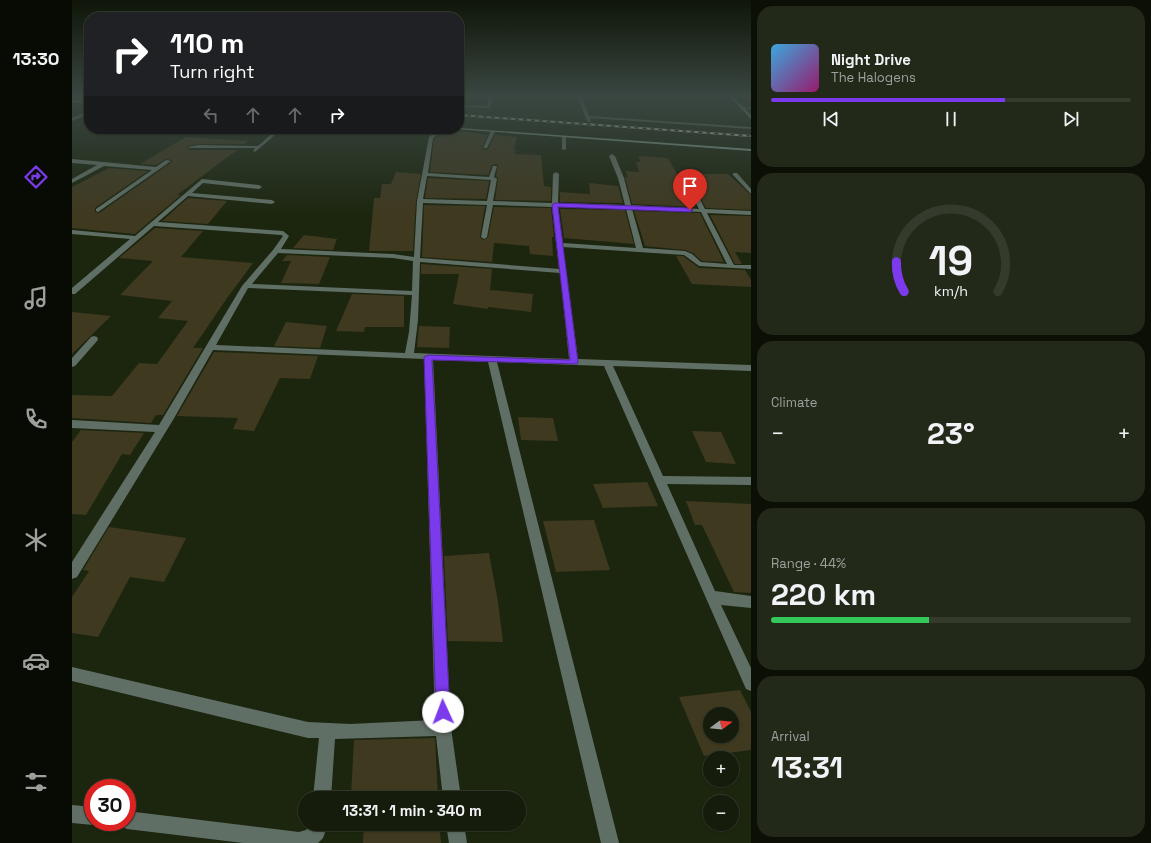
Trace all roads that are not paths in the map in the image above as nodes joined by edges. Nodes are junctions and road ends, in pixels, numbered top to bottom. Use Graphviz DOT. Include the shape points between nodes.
graph roads {
  1 [pos="273,135"];
  2 [pos="433,135"];
  3 [pos="491,135"];
  4 [pos="540,135"];
  5 [pos="564,137"];
  6 [pos="190,147"];
  7 [pos="259,147"];
  8 [pos="485,148"];
  9 [pos="564,149"];
  10 [pos="751,150"];
  11 [pos="252,153"];
  12 [pos="612,156"];
  13 [pos="72,161"];
  14 [pos="168,161"];
  15 [pos="103,164"];
  16 [pos="495,167"];
  17 [pos="157,169"];
  18 [pos="424,174"];
  19 [pos="556,174"];
  20 [pos="734,174"];
  21 [pos="685,176"];
  22 [pos="491,178"];
  23 [pos="72,181"];
  24 [pos="259,187"];
  25 [pos="751,192"];
  26 [pos="187,194"];
  27 [pos="420,201"];
  28 [pos="272,202"];
  29 [pos="490,202"];
  30 [pos="555,205"];
  31 [pos="629,207"];
  32 [pos="98,210"];
  33 [pos="703,211"];
  34 [pos="751,213"];
  35 [pos="153,224"];
  36 [pos="72,232"];
  37 [pos="484,237"];
  38 [pos="136,238"];
  39 [pos="559,245"];
  40 [pos="640,249"];
  41 [pos="276,251"];
  42 [pos="417,260"];
  43 [pos="732,267"];
  44 [pos="751,268"];
  45 [pos="562,271"];
  46 [pos="246,286"];
  47 [pos="72,292"];
  48 [pos="416,293"];
  49 [pos="94,338"];
  50 [pos="209,347"];
  51 [pos="409,356"];
  52 [pos="428,357"];
  53 [pos="492,360"];
  54 [pos="574,362"];
  55 [pos="72,364"];
  56 [pos="608,364"];
  57 [pos="750,369"];
  58 [pos="72,424"];
  59 [pos="162,429"];
  60 [pos="660,480"];
  61 [pos="751,481"];
  62 [pos="72,573"];
  63 [pos="711,597"];
  64 [pos="751,602"];
  65 [pos="746,664"];
  66 [pos="72,674"];
  67 [pos="751,684"];
  68 [pos="444,728"];
  69 [pos="328,732"];
  70 [pos="323,791"];
  71 [pos="451,791"];
  72 [pos="72,814"];
  73 [pos="84,815"];
  74 [pos="136,821"];
  75 [pos="316,831"];
  76 [pos="456,831"];
  77 [pos="458,843"];
  78 [pos="610,843"];
  1 -- 7 [label="street"];
  2 -- 18 [label="street" via="431,137"];
  3 -- 8 [label="street"];
  4 -- 5 [label="street"];
  5 -- 9 [label="street"];
  5 -- 10 [label="street"];
  6 -- 7 [label="street"];
  7 -- 11 [label="street"];
  12 -- 31 [label="street"];
  13 -- 15 [label="street"];
  14 -- 17 [label="street"];
  15 -- 17 [label="street"];
  15 -- 23 [label="street"];
  16 -- 22 [label="street"];
  17 -- 32 [label="street"];
  18 -- 22 [label="street"];
  18 -- 27 [label="street"];
  19 -- 30 [label="street"];
  20 -- 25 [label="street"];
  21 -- 33 [label="street"];
  22 -- 29 [label="street" via="495,180"];
  24 -- 26 [label="street" via="202,181"];
  26 -- 28 [label="street"];
  26 -- 35 [label="street"];
  27 -- 29 [label="street"];
  27 -- 42 [label="street"];
  29 -- 30 [label="street"];
  29 -- 37 [label="street"];
  30 -- 31 [label="street"];
  30 -- 39 [label="street"];
  31 -- 33 [label="street"];
  31 -- 40 [label="street"];
  33 -- 34 [label="street"];
  33 -- 43 [label="street"];
  35 -- 38 [label="street"];
  35 -- 41 [label="street" via="285,234"];
  36 -- 38 [label="street"];
  38 -- 47 [label="street"];
  39 -- 40 [label="street"];
  39 -- 45 [label="street"];
  40 -- 43 [label="street" via="685,253 699,264"];
  41 -- 42 [label="street" via="393,256"];
  41 -- 46 [label="street"];
  42 -- 45 [label="street"];
  42 -- 48 [label="street"];
  43 -- 44 [label="street"];
  45 -- 54 [label="street"];
  46 -- 48 [label="street"];
  46 -- 50 [label="street"];
  48 -- 51 [label="street" via="414,335"];
  49 -- 55 [label="street"];
  50 -- 51 [label="street"];
  50 -- 59 [label="street"];
  51 -- 52 [label="street"];
  52 -- 53 [label="street"];
  52 -- 68 [label="street"];
  53 -- 54 [label="street"];
  53 -- 78 [label="street"];
  54 -- 56 [label="street"];
  56 -- 57 [label="street"];
  56 -- 60 [label="street"];
  58 -- 59 [label="street"];
  59 -- 62 [label="street"];
  60 -- 61 [label="street"];
  60 -- 63 [label="street"];
  63 -- 64 [label="street"];
  63 -- 65 [label="street"];
  65 -- 67 [label="street"];
  66 -- 69 [label="street" via="308,730"];
  68 -- 69 [label="street"];
  68 -- 71 [label="street"];
  69 -- 70 [label="street"];
  72 -- 73 [label="street"];
  74 -- 75 [label="street" via="299,841 310,840"];
  76 -- 77 [label="street"];
}
